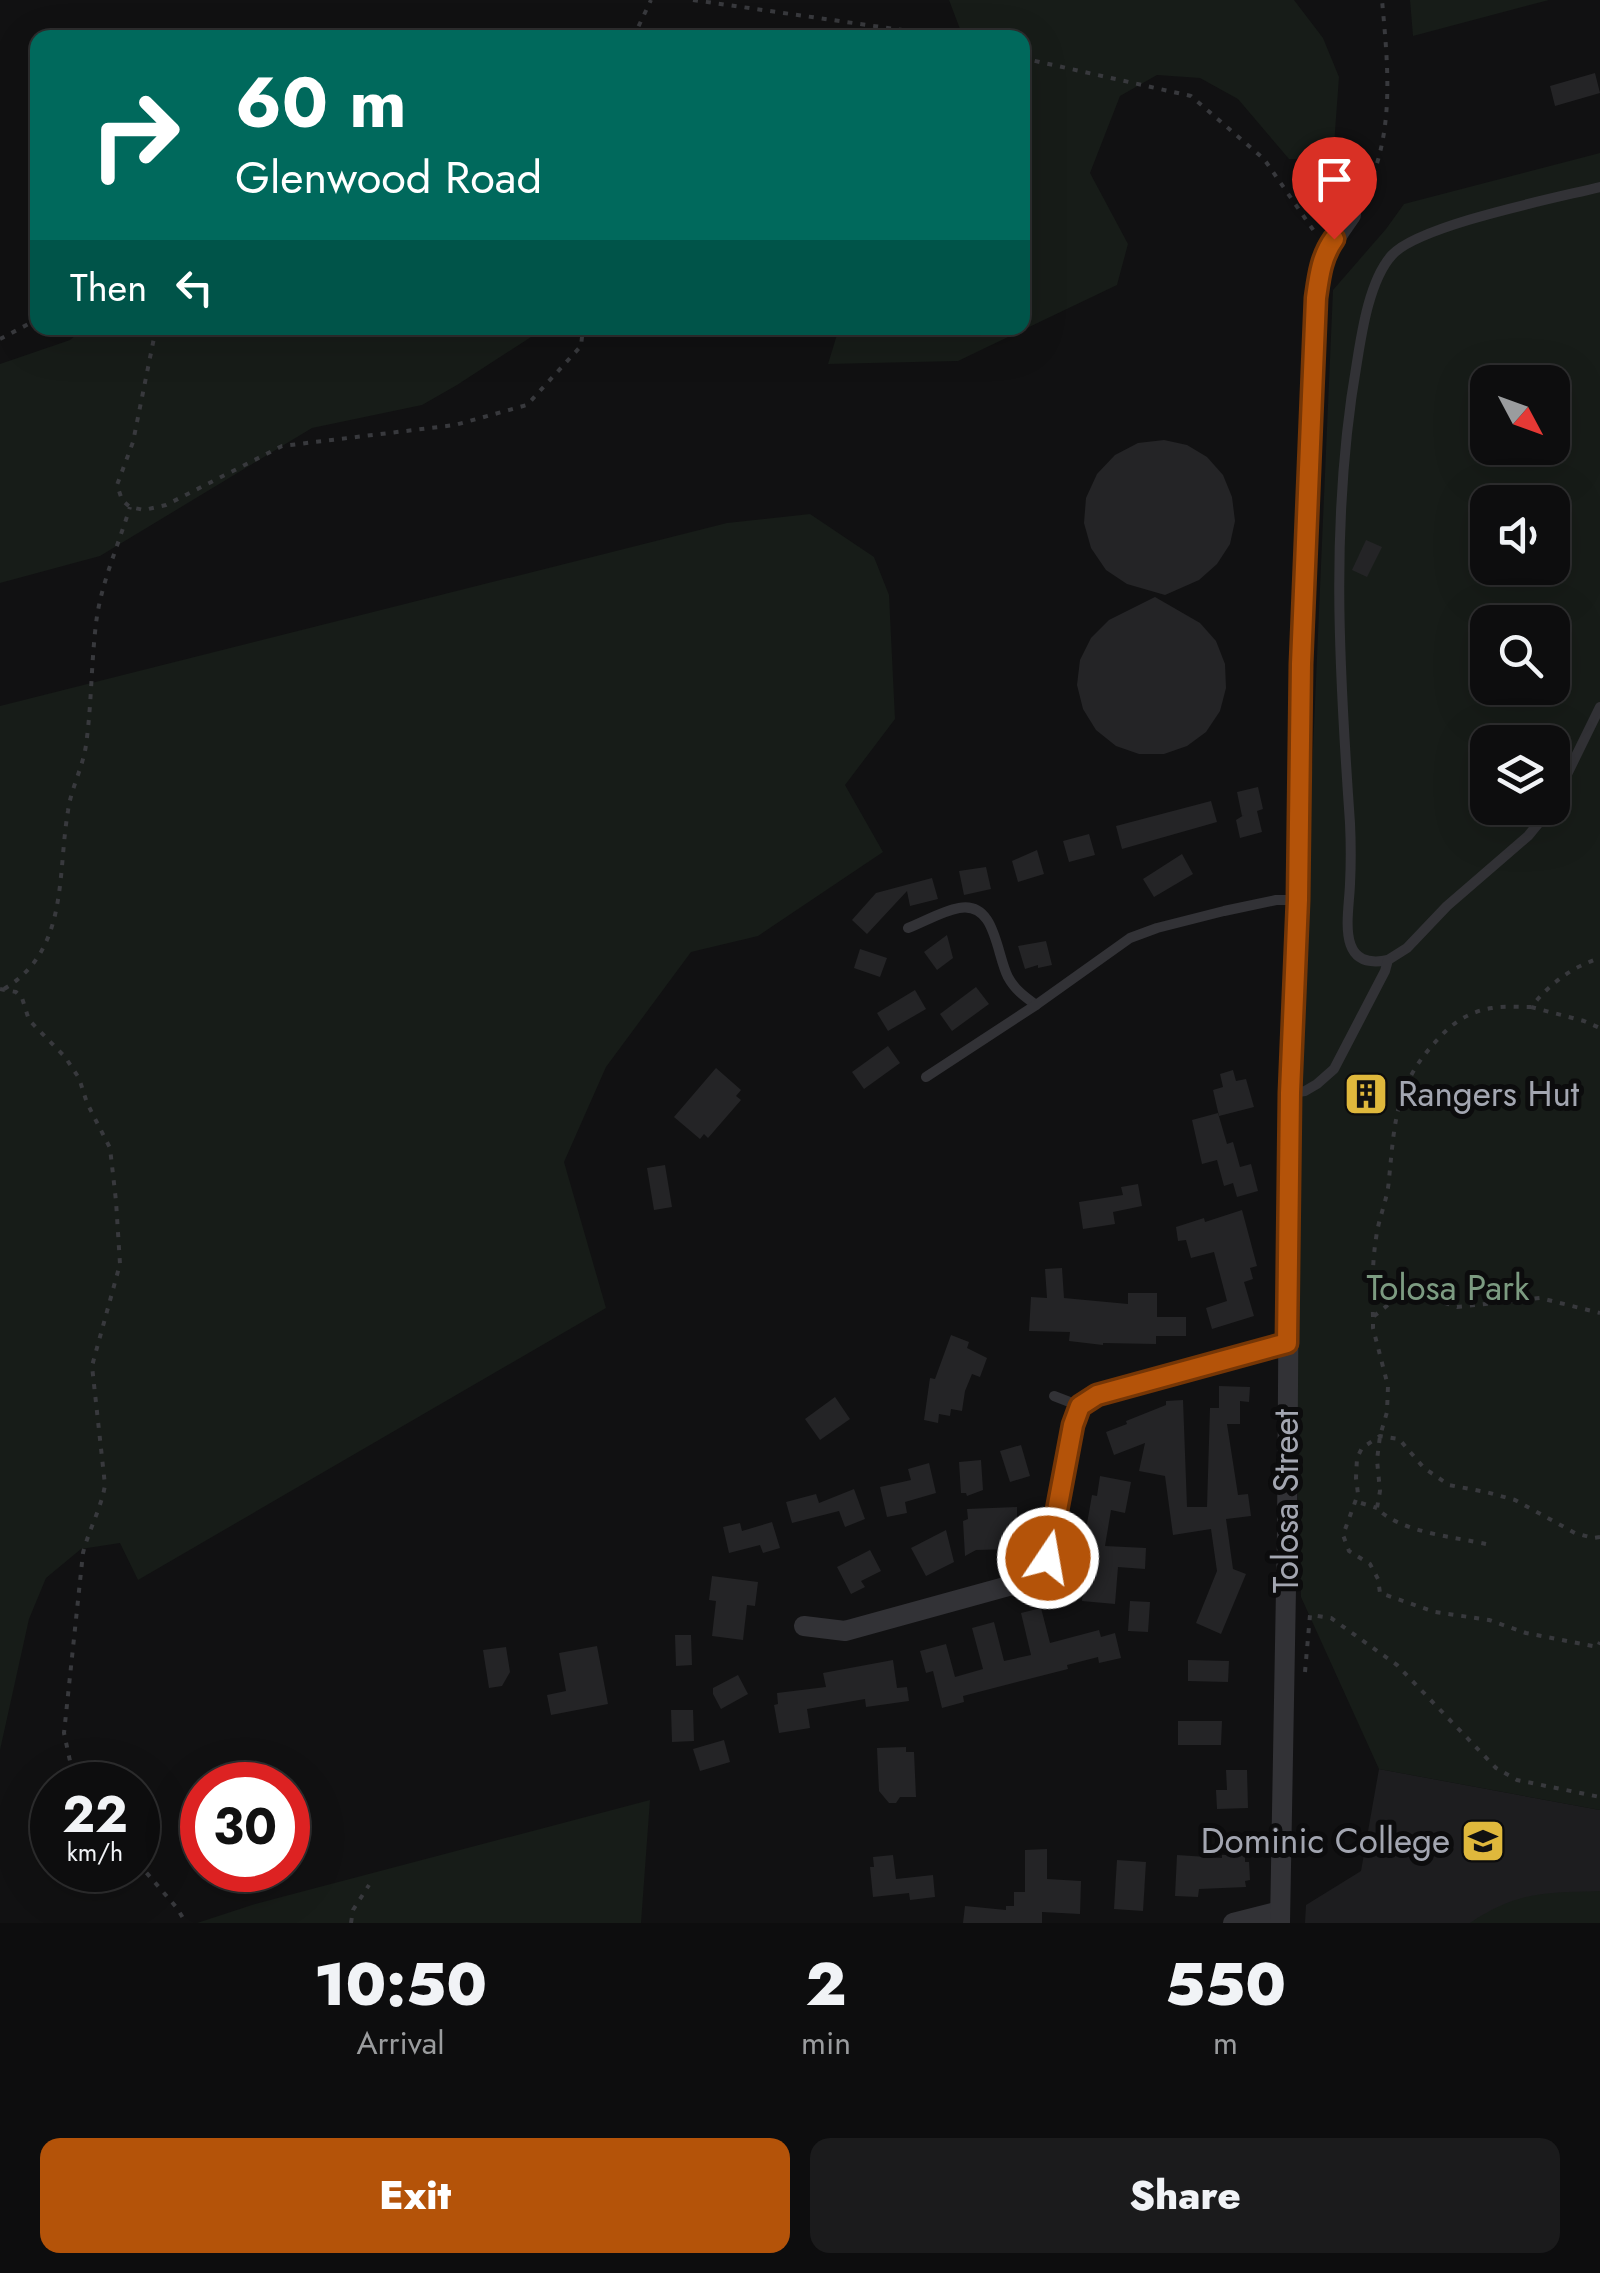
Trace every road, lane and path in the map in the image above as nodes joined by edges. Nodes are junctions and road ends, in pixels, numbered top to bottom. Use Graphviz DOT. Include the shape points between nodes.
graph roads {
  1 [pos="651,0"];
  2 [pos="693,0"];
  3 [pos="1382,0"];
  4 [pos="637,30"];
  5 [pos="903,30"];
  6 [pos="1030,60"];
  7 [pos="1600,187"];
  8 [pos="1351,216"];
  9 [pos="1327,249"];
  10 [pos="30,323"];
  11 [pos="155,335"];
  12 [pos="582,335"];
  13 [pos="0,339"];
  14 [pos="130,507"];
  15 [pos="1600,707"];
  16 [pos="1570,769"];
  17 [pos="1535,825"];
  18 [pos="1298,900"];
  19 [pos="908,928"];
  20 [pos="1600,958"];
  21 [pos="1388,960"];
  22 [pos="2,989"];
  23 [pos="1036,1005"];
  24 [pos="1530,1007"];
  25 [pos="1600,1028"];
  26 [pos="926,1077"];
  27 [pos="1290,1093"];
  28 [pos="1600,1312"];
  29 [pos="1373,1317"];
  30 [pos="1287,1343"];
  31 [pos="1054,1396"];
  32 [pos="1080,1406"];
  33 [pos="1380,1436"];
  34 [pos="1347,1458"];
  35 [pos="1357,1458"];
  36 [pos="1361,1503"];
  37 [pos="1376,1508"];
  38 [pos="1600,1537"];
  39 [pos="1486,1544"];
  40 [pos="804,1626"];
  41 [pos="1599,1646"];
  42 [pos="1305,1674"];
  43 [pos="70,1762"];
  44 [pos="1600,1797"];
  45 [pos="369,1885"];
  46 [pos="160,1888"];
  47 [pos="1280,1917"];
  48 [pos="186,1923"];
  49 [pos="350,1923"];
  50 [pos="1233,1923"];
  1 -- 4 [label="path"];
  2 -- 5 [label="path"];
  3 -- 8 [label="path" via="1384,138"];
  6 -- 9 [label="path" via="1192,96 1264,159"];
  7 -- 21 [label="lane" via="1423,235 1393,254 1375,282 1347,415 1338,552 1340,683 1352,845 1347,936 1364,958"];
  8 -- 9 [label="street, Tolosa Street"];
  9 -- 18 [label="street, Tolosa Street" via="1316,298"];
  10 -- 13 [label="path"];
  11 -- 14 [label="path" via="133,442 117,485"];
  12 -- 14 [label="path" via="581,346 527,405 456,425 282,446 166,505"];
  14 -- 22 [label="path" via="98,612 86,749 69,802 56,914 36,962"];
  15 -- 16 [label="lane"];
  17 -- 21 [label="lane"];
  18 -- 23 [label="lane" via="1224,911 1130,938"];
  18 -- 27 [label="street, Tolosa Street"];
  19 -- 23 [label="lane" via="956,908 978,911 991,925 1009,978"];
  20 -- 24 [label="path" via="1555,980"];
  21 -- 27 [label="lane" via="1334,1069 1305,1091"];
  22 -- 43 [label="path" via="22,998 30,1020 78,1078 110,1148 116,1200 120,1264 92,1366 105,1485 83,1553 64,1732"];
  23 -- 26 [label="lane"];
  24 -- 25 [label="path"];
  24 -- 29 [label="path" via="1466,1016 1410,1074 1377,1232"];
  27 -- 30 [label="street, Tolosa Street"];
  28 -- 29 [label="path" via="1540,1298 1457,1307 1412,1296 1394,1300"];
  29 -- 33 [label="path" via="1388,1386"];
  30 -- 32 [label="street" via="1097,1395"];
  30 -- 47 [label="street, Tolosa Street"];
  31 -- 32 [label="lane"];
  32 -- 40 [label="street" via="1052,1546 1034,1575 845,1631"];
  33 -- 35 [label="path"];
  33 -- 37 [label="path"];
  33 -- 38 [label="path" via="1399,1439 1449,1486 1515,1500 1576,1533"];
  34 -- 35 [label="path"];
  35 -- 41 [label="path" via="1358,1494 1343,1534 1349,1551 1370,1564 1380,1593 1435,1612"];
  36 -- 37 [label="path"];
  37 -- 39 [label="path" via="1412,1528"];
  42 -- 44 [label="path" via="1310,1616 1331,1618 1397,1666 1496,1768 1517,1780"];
  45 -- 49 [label="path"];
  46 -- 48 [label="path"];
  47 -- 50 [label="street"];
}
